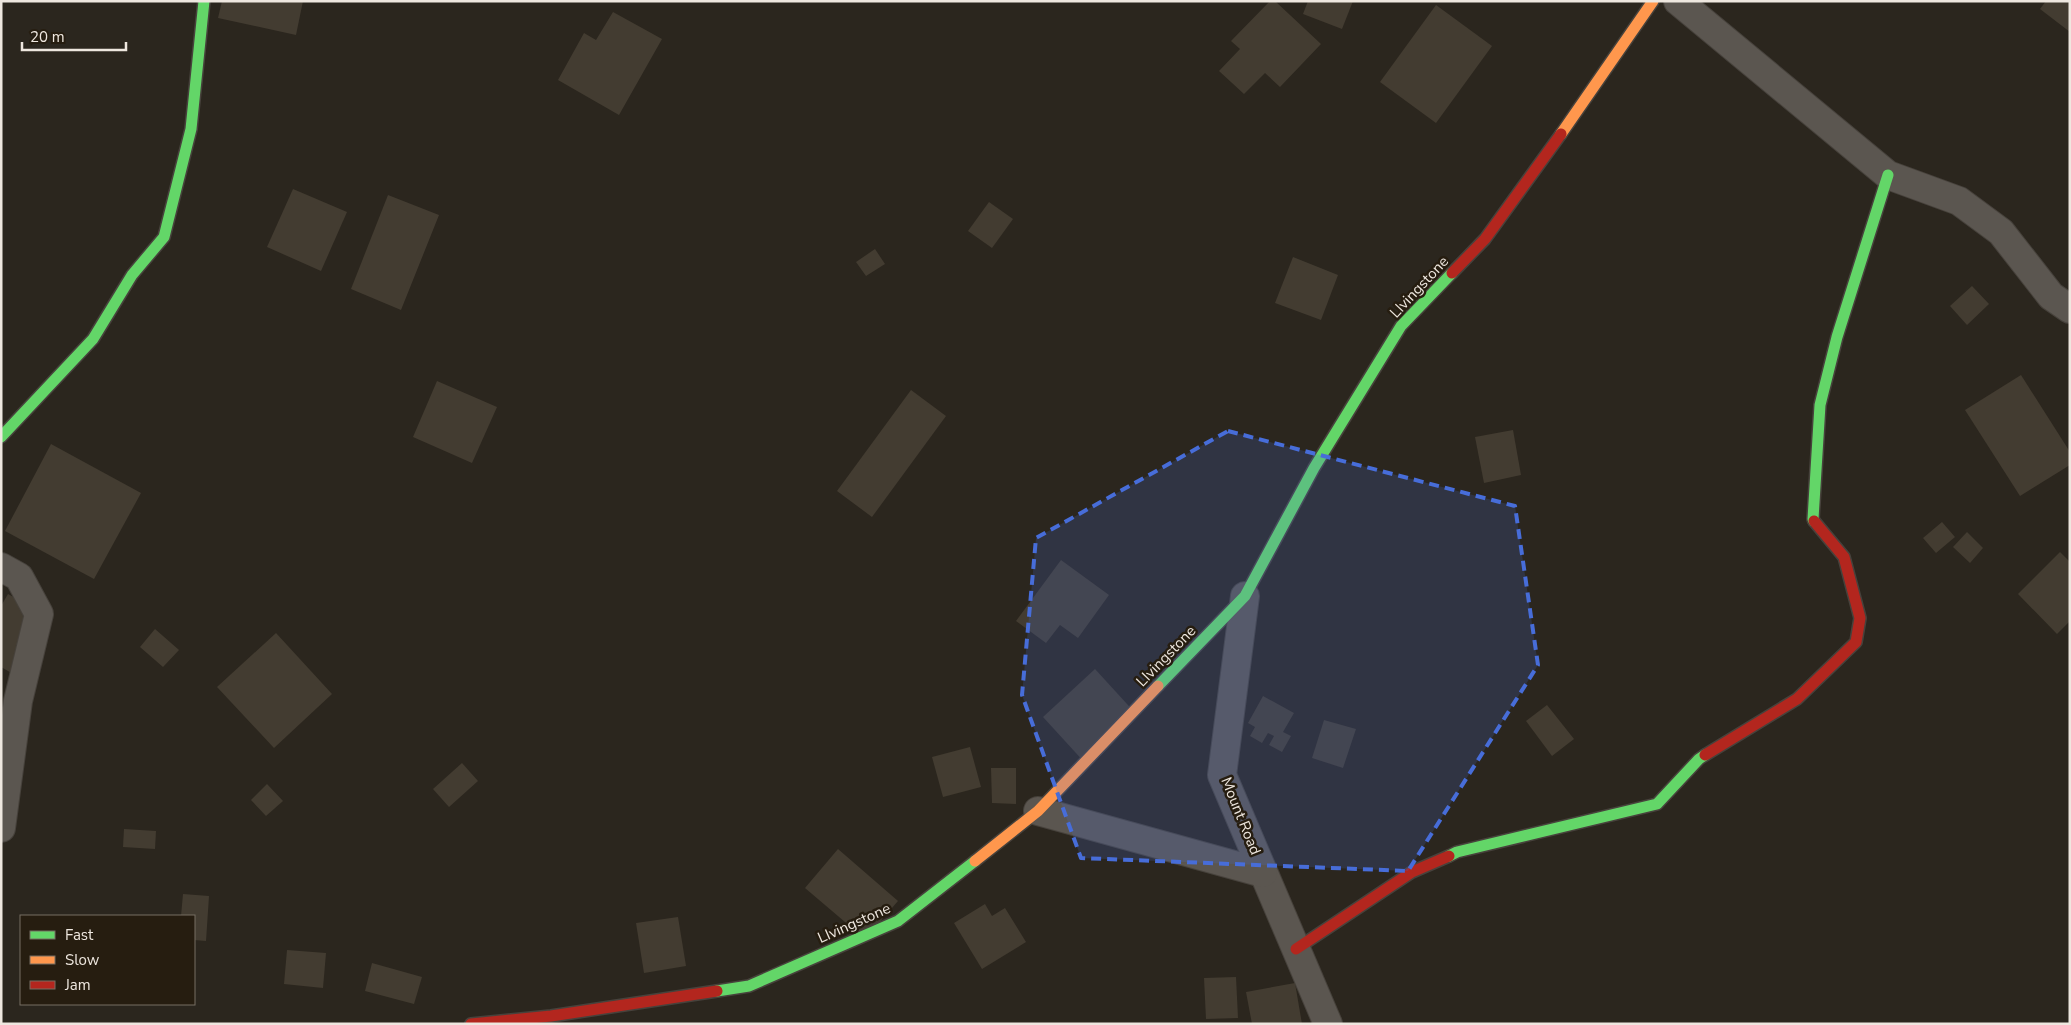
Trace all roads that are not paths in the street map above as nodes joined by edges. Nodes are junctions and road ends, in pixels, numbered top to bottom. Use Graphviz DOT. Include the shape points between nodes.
graph roads {
  1 [pos="204,1"];
  2 [pos="1653,1"];
  3 [pos="1678,1"];
  4 [pos="1888,175"];
  5 [pos="2070,309"];
  6 [pos="1,437"];
  7 [pos="1,567"];
  8 [pos="1245,596"];
  9 [pos="1038,811"];
  10 [pos="1,828"];
  11 [pos="1264,872"];
  12 [pos="1296,949"];
  13 [pos="550,1020"];
  14 [pos="471,1024"];
  15 [pos="1328,1024"];
  1 -- 6 [label="street" via="191,129 164,237 132,276 93,339"];
  2 -- 8 [label="street, LIvingstone" via="1485,239 1401,326 1314,468"];
  3 -- 4 [label="street"];
  4 -- 5 [label="street" via="1959,201 2001,232 2051,296"];
  4 -- 12 [label="street" via="1820,405 1812,519 1844,557 1860,618 1856,642 1797,698 1699,759 1657,804 1457,852 1412,872"];
  7 -- 10 [label="street" via="19,577 39,614 18,701"];
  8 -- 9 [label="street, LIvingstone"];
  8 -- 11 [label="street, Mount Road" via="1222,775"];
  9 -- 11 [label="street"];
  9 -- 13 [label="street, LIvingstone" via="898,921 748,986"];
  11 -- 12 [label="street, Mount Road"];
  12 -- 15 [label="street, Mount Road"];
  13 -- 14 [label="street, LIvingstone"];
}
